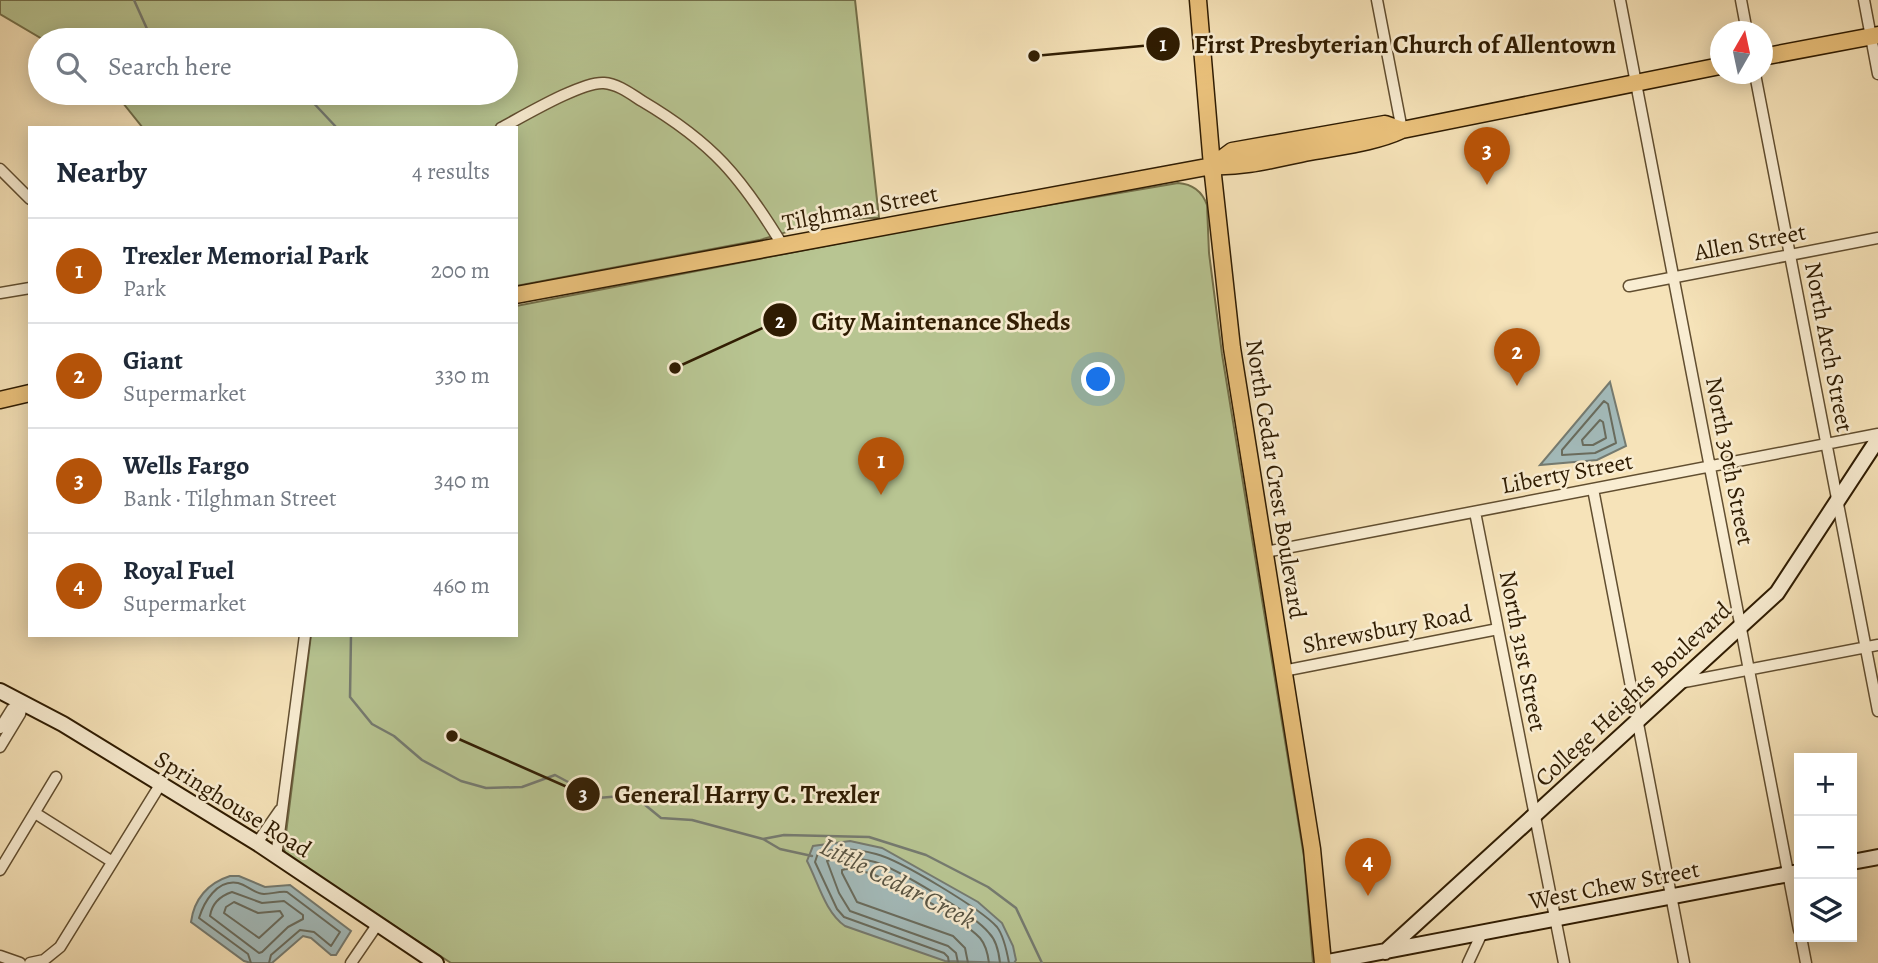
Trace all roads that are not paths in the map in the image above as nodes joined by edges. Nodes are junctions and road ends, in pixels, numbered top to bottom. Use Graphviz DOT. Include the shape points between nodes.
graph roads {
  1 [pos="1198,0"];
  2 [pos="1377,0"];
  3 [pos="1620,0"];
  4 [pos="1741,0"];
  5 [pos="1864,0"];
  6 [pos="1745,21"];
  7 [pos="1874,36"];
  8 [pos="1773,55"];
  9 [pos="1710,68"];
  10 [pos="1878,74"];
  11 [pos="1635,82"];
  12 [pos="1757,84"];
  13 [pos="504,126"];
  14 [pos="1402,130"];
  15 [pos="1212,166"];
  16 [pos="0,169"];
  17 [pos="28,197"];
  18 [pos="1878,239"];
  19 [pos="783,246"];
  20 [pos="1790,256"];
  21 [pos="1674,278"];
  22 [pos="1629,286"];
  23 [pos="28,288"];
  24 [pos="0,293"];
  25 [pos="518,295"];
  26 [pos="28,393"];
  27 [pos="0,400"];
  28 [pos="1878,437"];
  29 [pos="1826,444"];
  30 [pos="1710,467"];
  31 [pos="1593,489"];
  32 [pos="1837,500"];
  33 [pos="1475,512"];
  34 [pos="1265,552"];
  35 [pos="1741,626"];
  36 [pos="1498,629"];
  37 [pos="305,637"];
  38 [pos="1878,645"];
  39 [pos="1866,647"];
  40 [pos="1749,670"];
  41 [pos="1283,671"];
  42 [pos="1678,683"];
  43 [pos="0,691"];
  44 [pos="23,703"];
  45 [pos="1878,711"];
  46 [pos="1637,721"];
  47 [pos="0,728"];
  48 [pos="0,747"];
  49 [pos="56,777"];
  50 [pos="160,785"];
  51 [pos="282,806"];
  52 [pos="35,814"];
  53 [pos="1535,815"];
  54 [pos="257,843"];
  55 [pos="276,857"];
  56 [pos="1878,857"];
  57 [pos="111,861"];
  58 [pos="1857,861"];
  59 [pos="0,870"];
  60 [pos="1794,873"];
  61 [pos="1672,897"];
  62 [pos="1555,919"];
  63 [pos="377,925"];
  64 [pos="1410,930"];
  65 [pos="1482,933"];
  66 [pos="1437,942"];
  67 [pos="1802,942"];
  68 [pos="1385,952"];
  69 [pos="0,956"];
  70 [pos="20,963"];
  71 [pos="30,963"];
  72 [pos="351,963"];
  73 [pos="436,963"];
  74 [pos="1323,963"];
  75 [pos="1468,963"];
  76 [pos="1564,963"];
  77 [pos="1684,963"];
  78 [pos="1806,963"];
  1 -- 15 [label="main road, North Cedar Crest Boulevard"];
  2 -- 14 [label="street"];
  3 -- 11 [label="street, North 30th Street"];
  4 -- 6 [label="street"];
  5 -- 7 [label="street"];
  7 -- 8 [label="main road"];
  7 -- 10 [label="street"];
  9 -- 11 [label="main road, Tilghman Street"];
  11 -- 14 [label="main road, Tilghman Street"];
  11 -- 21 [label="street, North 30th Street"];
  12 -- 20 [label="street, North Arch Street"];
  13 -- 19 [label="street" via="594,83 620,88 694,134 722,159 760,207"];
  14 -- 15 [label="main road, Tilghman Street" via="1233,167"];
  15 -- 19 [label="main road, Tilghman Street"];
  15 -- 34 [label="main road, North Cedar Crest Boulevard" via="1232,348"];
  16 -- 17 [label="street"];
  18 -- 20 [label="street, Allen Street"];
  19 -- 25 [label="main road, Tilghman Street"];
  20 -- 21 [label="street, Allen Street"];
  20 -- 29 [label="street, North Arch Street"];
  21 -- 22 [label="street, Allen Street"];
  21 -- 30 [label="street, North 30th Street"];
  23 -- 24 [label="street"];
  26 -- 27 [label="main road"];
  28 -- 29 [label="street, Liberty Street"];
  28 -- 32 [label="street, College Heights Boulevard"];
  29 -- 30 [label="street, Liberty Street"];
  29 -- 32 [label="street, North Arch Street"];
  30 -- 31 [label="street, Liberty Street"];
  30 -- 35 [label="street, North 30th Street"];
  31 -- 33 [label="street, Liberty Street"];
  31 -- 46 [label="street"];
  32 -- 35 [label="street, College Heights Boulevard" via="1777,593"];
  32 -- 39 [label="street, North Arch Street"];
  33 -- 34 [label="street, Liberty Street"];
  33 -- 36 [label="street, North 31st Street"];
  34 -- 41 [label="main road, North Cedar Crest Boulevard"];
  35 -- 40 [label="street, North 30th Street"];
  35 -- 42 [label="street, College Heights Boulevard"];
  36 -- 41 [label="street, Shrewsbury Road"];
  36 -- 53 [label="street, North 31st Street"];
  37 -- 51 [label="street"];
  38 -- 39 [label="street"];
  39 -- 40 [label="street"];
  39 -- 45 [label="street, North Arch Street"];
  40 -- 42 [label="street"];
  40 -- 60 [label="street, North 30th Street"];
  41 -- 74 [label="main road, North Cedar Crest Boulevard" via="1312,849"];
  42 -- 46 [label="street, College Heights Boulevard"];
  43 -- 44 [label="street, Springhouse Road"];
  44 -- 47 [label="street" via="12,709"];
  44 -- 48 [label="street"];
  44 -- 50 [label="street, Springhouse Road"];
  46 -- 53 [label="street, College Heights Boulevard"];
  46 -- 61 [label="street"];
  49 -- 52 [label="street"];
  50 -- 54 [label="street, Springhouse Road"];
  50 -- 57 [label="street"];
  51 -- 54 [label="street"];
  51 -- 55 [label="street"];
  52 -- 57 [label="street"];
  52 -- 59 [label="street"];
  53 -- 62 [label="street, North 31st Street"];
  53 -- 64 [label="street, College Heights Boulevard"];
  54 -- 55 [label="street, Springhouse Road"];
  55 -- 63 [label="street, Springhouse Road"];
  56 -- 58 [label="street"];
  57 -- 71 [label="street" via="60,947 44,960"];
  60 -- 61 [label="street, West Chew Street"];
  61 -- 62 [label="street, West Chew Street"];
  61 -- 77 [label="street"];
  62 -- 65 [label="street, West Chew Street"];
  62 -- 76 [label="street, North 31st Street"];
  63 -- 72 [label="street"];
  63 -- 73 [label="street, Springhouse Road"];
  64 -- 66 [label="street" via="1419,938"];
  64 -- 68 [label="street, College Heights Boulevard"];
  65 -- 66 [label="street, West Chew Street"];
  65 -- 75 [label="street"];
  66 -- 68 [label="street, West Chew Street"];
  67 -- 78 [label="street"];
  68 -- 74 [label="street, West Chew Street"];
  69 -- 70 [label="street"];
}
